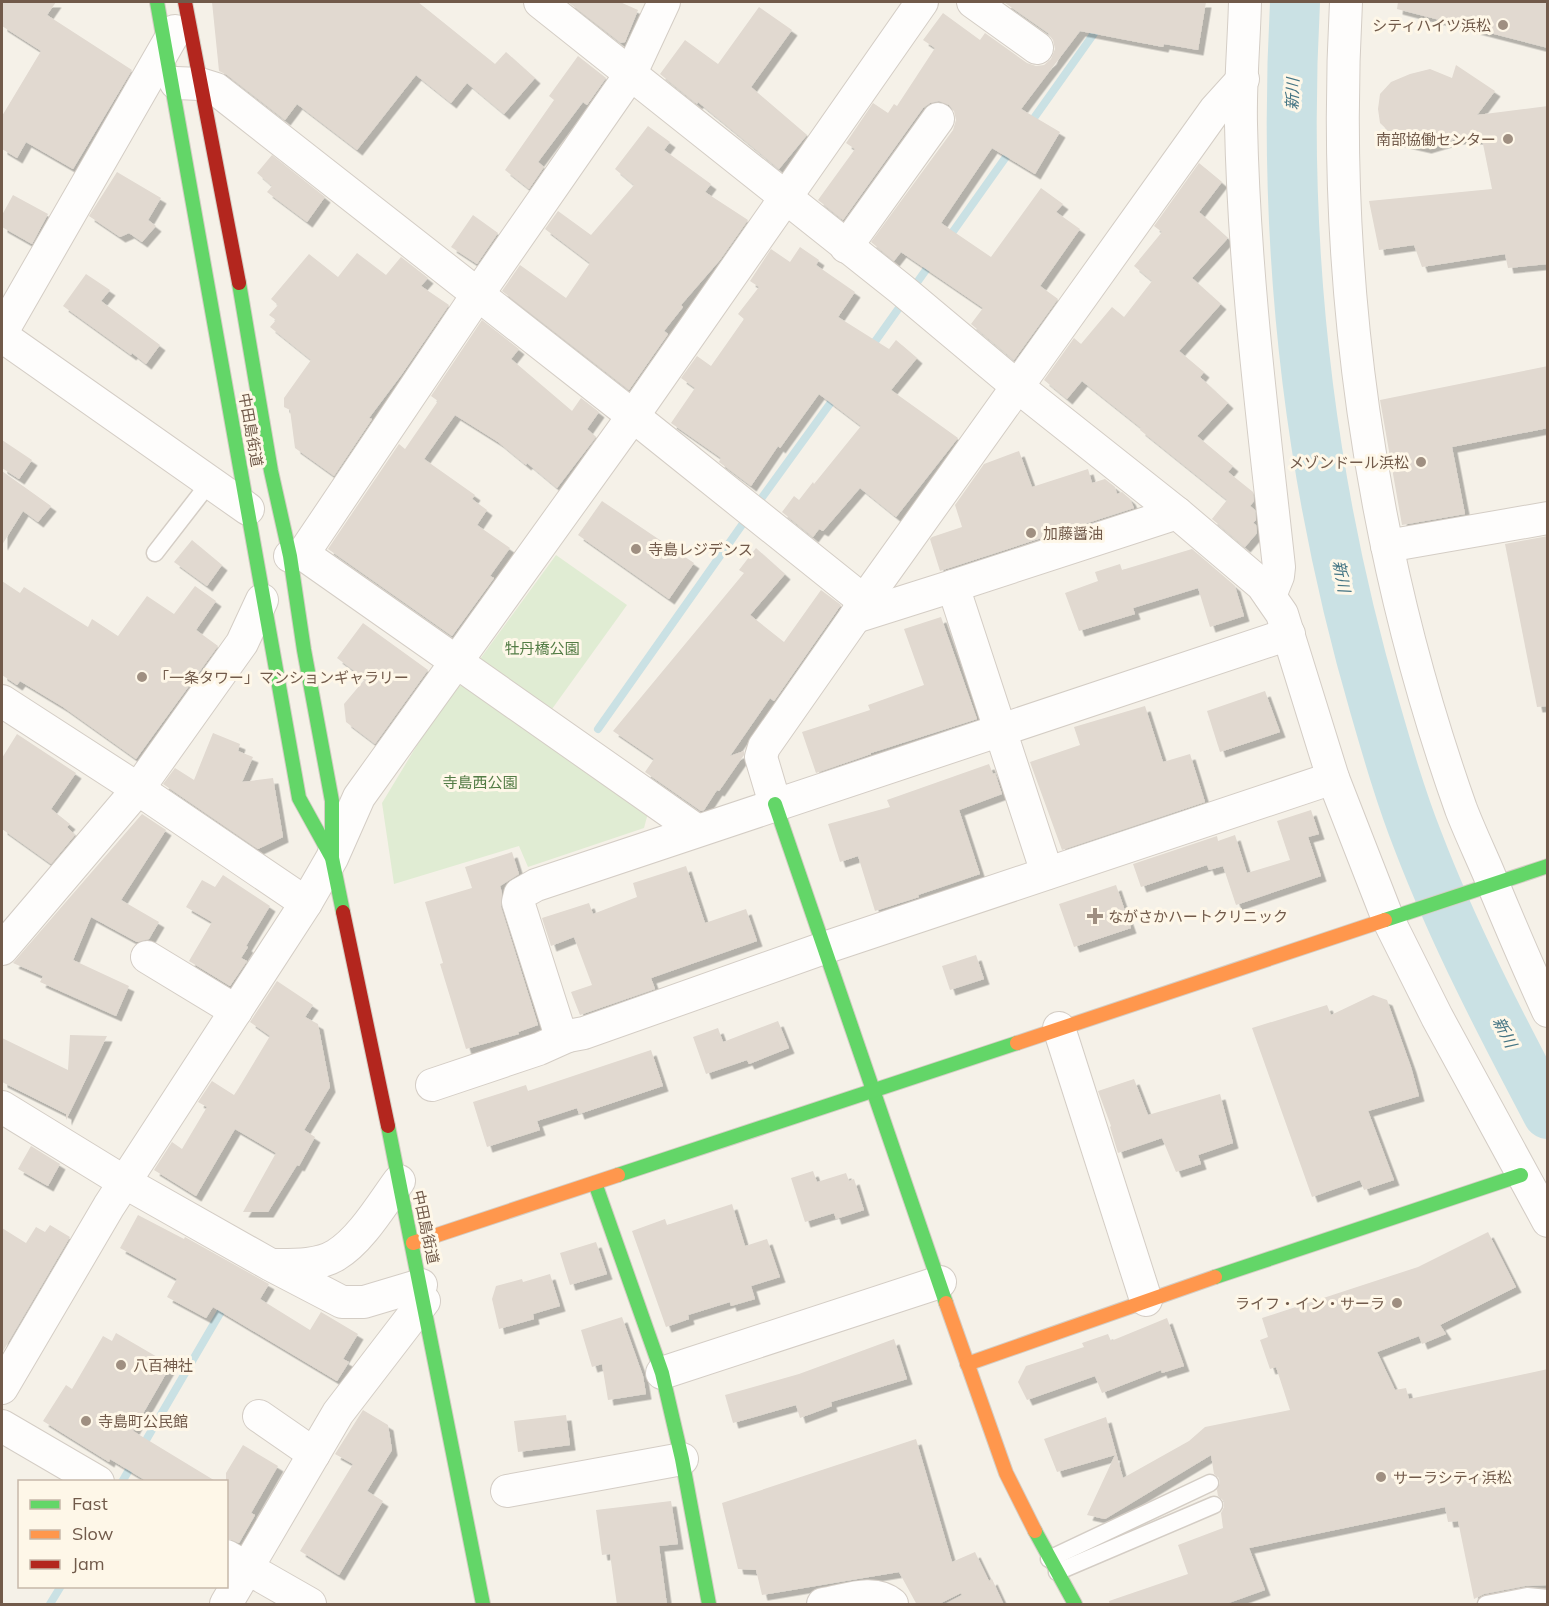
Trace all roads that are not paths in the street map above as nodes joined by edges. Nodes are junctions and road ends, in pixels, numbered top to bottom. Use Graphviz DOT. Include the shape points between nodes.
graph roads {
  1 [pos="157,2"];
  2 [pos="540,2"];
  3 [pos="664,2"];
  4 [pos="922,2"];
  5 [pos="973,2"];
  6 [pos="1245,2"];
  7 [pos="1346,2"];
  8 [pos="188,5"];
  9 [pos="165,45"];
  10 [pos="1037,48"];
  11 [pos="630,75"];
  12 [pos="1243,79"];
  13 [pos="186,83"];
  14 [pos="938,118"];
  15 [pos="785,196"];
  16 [pos="846,247"];
  17 [pos="478,294"];
  18 [pos="2,332"];
  19 [pos="2,336"];
  20 [pos="1018,387"];
  21 [pos="633,416"];
  22 [pos="210,482"];
  23 [pos="248,509"];
  24 [pos="1177,513"];
  25 [pos="1548,518"];
  26 [pos="1387,546"];
  27 [pos="155,554"];
  28 [pos="296,555"];
  29 [pos="953,586"];
  30 [pos="1270,596"];
  31 [pos="262,600"];
  32 [pos="860,609"];
  33 [pos="1288,634"];
  34 [pos="457,661"];
  35 [pos="2,701"];
  36 [pos="1001,729"];
  37 [pos="1332,778"];
  38 [pos="138,789"];
  39 [pos="775,804"];
  40 [pos="696,830"];
  41 [pos="332,858"];
  42 [pos="1548,866"];
  43 [pos="1047,873"];
  44 [pos="1486,886"];
  45 [pos="306,903"];
  46 [pos="1398,916"];
  47 [pos="824,948"];
  48 [pos="2,949"];
  49 [pos="147,957"];
  50 [pos="236,1011"];
  51 [pos="1548,1011"];
  52 [pos="1059,1028"];
  53 [pos="568,1036"];
  54 [pos="432,1085"];
  55 [pos="872,1090"];
  56 [pos="2,1107"];
  57 [pos="1521,1175"];
  58 [pos="399,1180"];
  59 [pos="126,1183"];
  60 [pos="595,1183"];
  61 [pos="1548,1221"];
  62 [pos="413,1244"];
  63 [pos="271,1265"];
  64 [pos="940,1282"];
  65 [pos="423,1293"];
  66 [pos="1146,1300"];
  67 [pos="967,1364"];
  68 [pos="662,1373"];
  69 [pos="2,1388"];
  70 [pos="259,1416"];
  71 [pos="2,1426"];
  72 [pos="314,1454"];
  73 [pos="682,1458"];
  74 [pos="95,1480"];
  75 [pos="1210,1483"];
  76 [pos="507,1491"];
  77 [pos="1214,1505"];
  78 [pos="237,1562"];
  79 [pos="1053,1566"];
  80 [pos="1548,1598"];
  81 [pos="226,1605"];
  82 [pos="310,1605"];
  83 [pos="483,1605"];
  84 [pos="709,1605"];
  85 [pos="823,1605"];
  86 [pos="892,1605"];
  87 [pos="1075,1605"];
  88 [pos="1486,1605"];
  1 -- 9 [label="street, 中田島街道"];
  2 -- 11 [label="street"];
  3 -- 11 [label="street"];
  4 -- 15 [label="street"];
  5 -- 10 [label="street"];
  6 -- 12 [label="street"];
  7 -- 26 [label="street" via="1342,125 1348,280 1366,433"];
  8 -- 9 [label="street"];
  8 -- 13 [label="street, 中田島街道"];
  9 -- 13 [label="street, 中田島街道"];
  9 -- 18 [label="street"];
  11 -- 15 [label="street"];
  11 -- 17 [label="street"];
  12 -- 20 [label="street" via="1215,110"];
  12 -- 30 [label="street" via="1243,173 1255,347 1279,567"];
  13 -- 17 [label="street" via="216,89"];
  13 -- 23 [label="street, 中田島街道"];
  13 -- 28 [label="street, 中田島街道" via="253,359 271,471"];
  14 -- 16 [label="street"];
  15 -- 16 [label="street"];
  15 -- 21 [label="street"];
  16 -- 20 [label="street"];
  17 -- 21 [label="street"];
  17 -- 28 [label="street"];
  19 -- 22 [label="street"];
  20 -- 24 [label="street"];
  20 -- 32 [label="street"];
  21 -- 32 [label="street" via="750,510"];
  21 -- 34 [label="street"];
  22 -- 23 [label="street"];
  22 -- 27 [label="lane"];
  23 -- 31 [label="street, 中田島街道"];
  24 -- 29 [label="street"];
  24 -- 30 [label="street" via="1263,585"];
  25 -- 26 [label="street"];
  26 -- 44 [label="street" via="1414,660"];
  28 -- 34 [label="street"];
  28 -- 41 [label="street, 中田島街道" via="304,650 332,801"];
  29 -- 32 [label="street"];
  29 -- 36 [label="street"];
  30 -- 33 [label="street" via="1282,614"];
  31 -- 38 [label="street" via="242,643"];
  31 -- 41 [label="street, 中田島街道" via="299,798"];
  32 -- 39 [label="street" via="764,747 761,757"];
  33 -- 36 [label="street"];
  33 -- 37 [label="street"];
  34 -- 40 [label="street"];
  34 -- 41 [label="street" via="359,797"];
  35 -- 38 [label="street"];
  36 -- 39 [label="street"];
  36 -- 43 [label="street"];
  37 -- 43 [label="street"];
  37 -- 46 [label="street"];
  38 -- 45 [label="street"];
  38 -- 48 [label="street"];
  39 -- 40 [label="street"];
  39 -- 47 [label="street"];
  40 -- 53 [label="street" via="527,888 520,894 518,902 559,1030"];
  41 -- 45 [label="street"];
  41 -- 58 [label="street, 中田島街道"];
  42 -- 44 [label="street"];
  43 -- 47 [label="street"];
  44 -- 46 [label="street"];
  44 -- 51 [label="street"];
  45 -- 50 [label="street"];
  46 -- 52 [label="street"];
  46 -- 57 [label="street"];
  47 -- 53 [label="street"];
  47 -- 55 [label="street"];
  49 -- 50 [label="street"];
  50 -- 59 [label="street"];
  52 -- 55 [label="street"];
  52 -- 66 [label="street"];
  53 -- 54 [label="street"];
  55 -- 60 [label="street"];
  55 -- 64 [label="street"];
  56 -- 59 [label="street"];
  57 -- 61 [label="street"];
  57 -- 66 [label="street"];
  58 -- 62 [label="street, 中田島街道"];
  58 -- 63 [label="street" via="350,1245 335,1257 298,1265"];
  59 -- 63 [label="street"];
  59 -- 69 [label="street"];
  60 -- 62 [label="street"];
  60 -- 68 [label="street"];
  62 -- 65 [label="street, 中田島街道"];
  63 -- 65 [label="street" via="342,1302"];
  64 -- 67 [label="street"];
  64 -- 68 [label="street"];
  65 -- 72 [label="street" via="338,1413"];
  65 -- 83 [label="street, 中田島街道"];
  66 -- 67 [label="street"];
  67 -- 79 [label="street" via="1006,1473"];
  68 -- 73 [label="street"];
  70 -- 72 [label="street"];
  71 -- 74 [label="street"];
  72 -- 78 [label="street"];
  73 -- 76 [label="street"];
  73 -- 84 [label="street"];
  75 -- 79 [label="lane"];
  77 -- 79 [label="lane"];
  78 -- 81 [label="street"];
  78 -- 82 [label="street"];
  79 -- 87 [label="street"];
  80 -- 88 [label="lane" via="1527,1596"];
  85 -- 86 [label="street" via="876,1596"];
}
